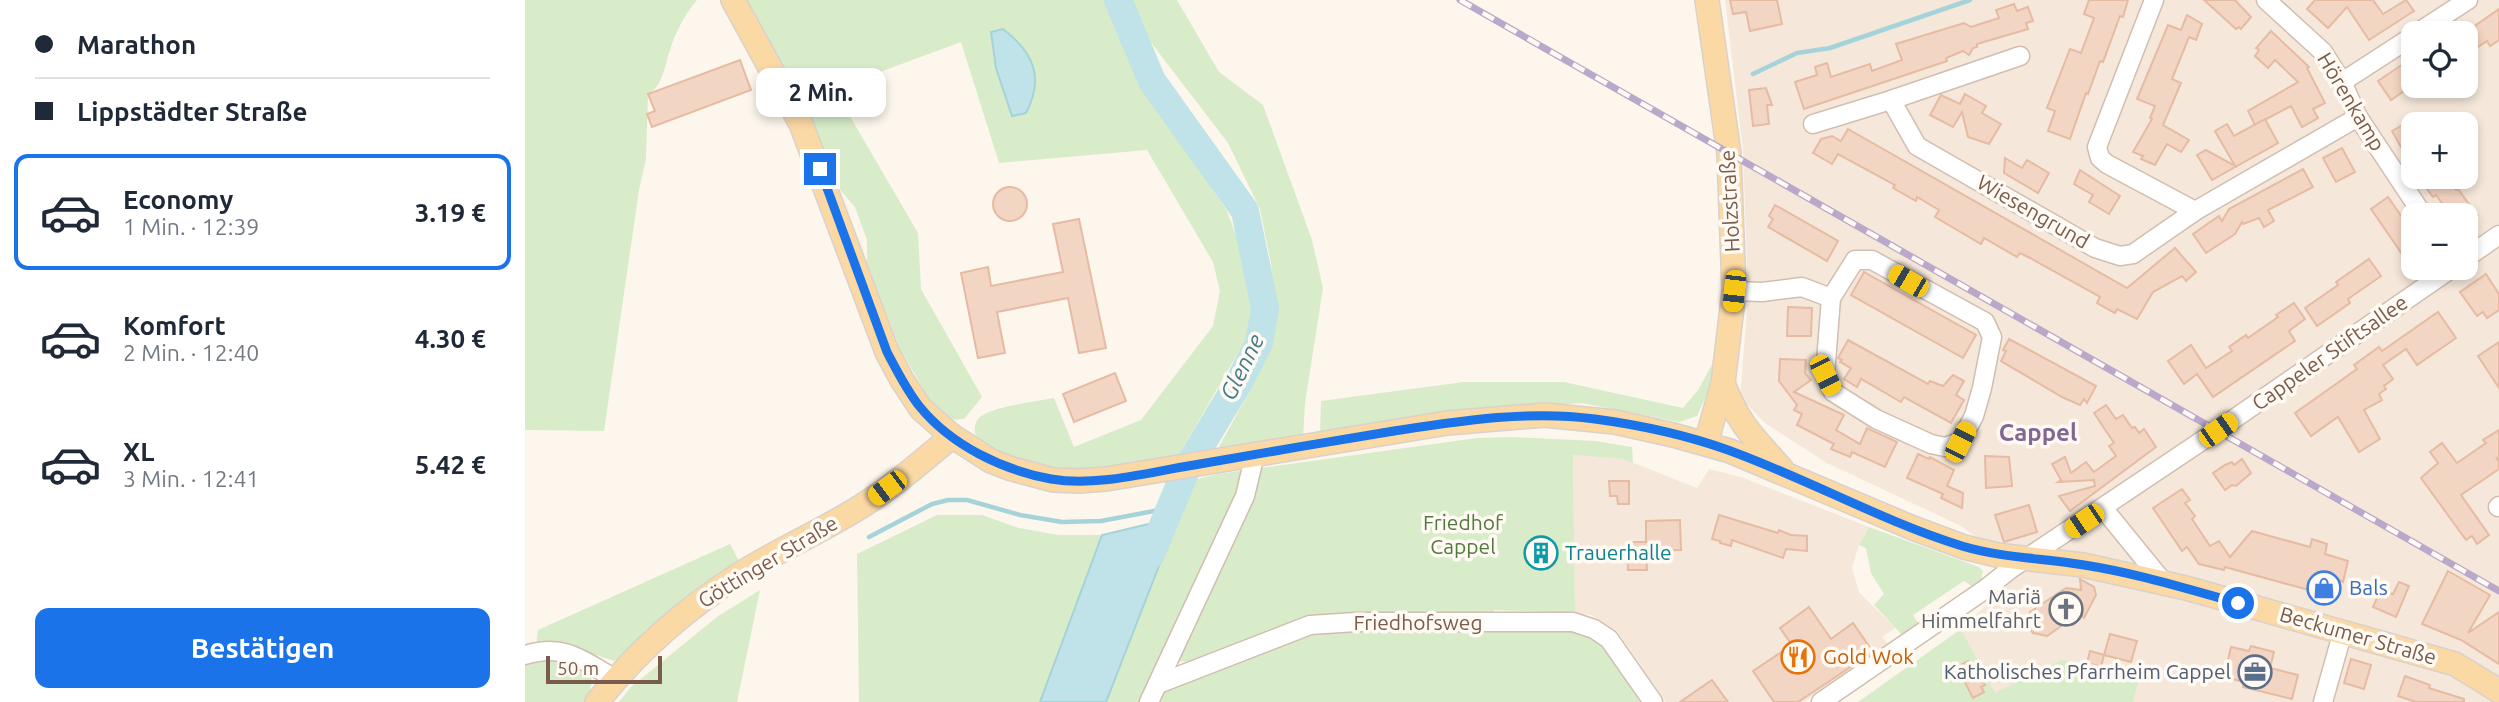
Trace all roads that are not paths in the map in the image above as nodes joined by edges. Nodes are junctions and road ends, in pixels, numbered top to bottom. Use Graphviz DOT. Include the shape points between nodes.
graph roads {
  1 [pos="733,0"];
  2 [pos="1707,0"];
  3 [pos="2154,0"];
  4 [pos="2266,0"];
  5 [pos="2468,0"];
  6 [pos="2435,21"];
  7 [pos="2401,43"];
  8 [pos="2021,56"];
  9 [pos="2341,82"];
  10 [pos="1891,100"];
  11 [pos="2358,117"];
  12 [pos="1813,124"];
  13 [pos="2415,203"];
  14 [pos="2195,211"];
  15 [pos="2499,235"];
  16 [pos="2478,250"];
  17 [pos="2435,280"];
  18 [pos="1734,291"];
  19 [pos="1831,298"];
  20 [pos="1723,383"];
  21 [pos="952,436"];
  22 [pos="1706,443"];
  23 [pos="1255,454"];
  24 [pos="1785,473"];
  25 [pos="2103,508"];
  26 [pos="2027,558"];
  27 [pos="2164,583"];
  28 [pos="2343,631"];
  29 [pos="525,655"];
  30 [pos="615,678"];
  31 [pos="1158,684"];
  32 [pos="2499,691"];
  33 [pos="597,702"];
  34 [pos="1149,702"];
  35 [pos="1653,702"];
  36 [pos="1821,702"];
  37 [pos="2323,702"];
  1 -- 21 [label="main road, Beckumer Straße" via="806,135 887,352 921,409"];
  2 -- 18 [label="main road, Holzstraße" via="1729,154"];
  3 -- 14 [label="street" via="2097,147 2107,164"];
  4 -- 9 [label="street, Hörenkamp" via="2323,52"];
  5 -- 6 [label="street"];
  7 -- 9 [label="street"];
  8 -- 10 [label="street"];
  9 -- 11 [label="street, Hörenkamp"];
  10 -- 12 [label="street"];
  10 -- 14 [label="street, Wiesengrund" via="1917,146 2095,248 2120,256 2133,254"];
  11 -- 13 [label="street, Hörenkamp"];
  11 -- 14 [label="street, Wiesengrund"];
  15 -- 16 [label="street"];
  17 -- 25 [label="street, Cappeler Stiftsallee"];
  18 -- 19 [label="street" via="1802,287"];
  18 -- 20 [label="main road, Holzstraße"];
  19 -- 19 [label="street" via="1855,260 1872,260 1985,322 1992,337 1982,388 1960,442 1945,447 1931,444 1876,419 1833,392 1825,375"];
  20 -- 22 [label="main road, Holzstraße"];
  20 -- 24 [label="main road" via="1743,426"];
  21 -- 23 [label="main road, Beckumer Straße" via="991,461 1053,480 1139,474"];
  21 -- 30 [label="main road, Göttinger Straße" via="871,500 703,599"];
  22 -- 23 [label="main road, Beckumer Straße" via="1615,422 1545,415 1447,423"];
  22 -- 24 [label="main road, Beckumer Straße"];
  23 -- 31 [label="street" via="1245,496"];
  24 -- 26 [label="main road, Beckumer Straße" via="1964,547"];
  25 -- 26 [label="street, Cappeler Stiftsallee"];
  25 -- 27 [label="street"];
  26 -- 27 [label="main road, Beckumer Straße"];
  26 -- 36 [label="street, Cappeler Stiftsallee"];
  27 -- 28 [label="main road, Beckumer Straße"];
  28 -- 32 [label="main road, Beckumer Straße" via="2455,664"];
  28 -- 37 [label="street"];
  29 -- 30 [label="street" via="556,649"];
  30 -- 33 [label="main road, Göttinger Straße"];
  31 -- 34 [label="street"];
  31 -- 35 [label="street, Friedhofsweg" via="1310,625 1573,622 1608,639"];
}
